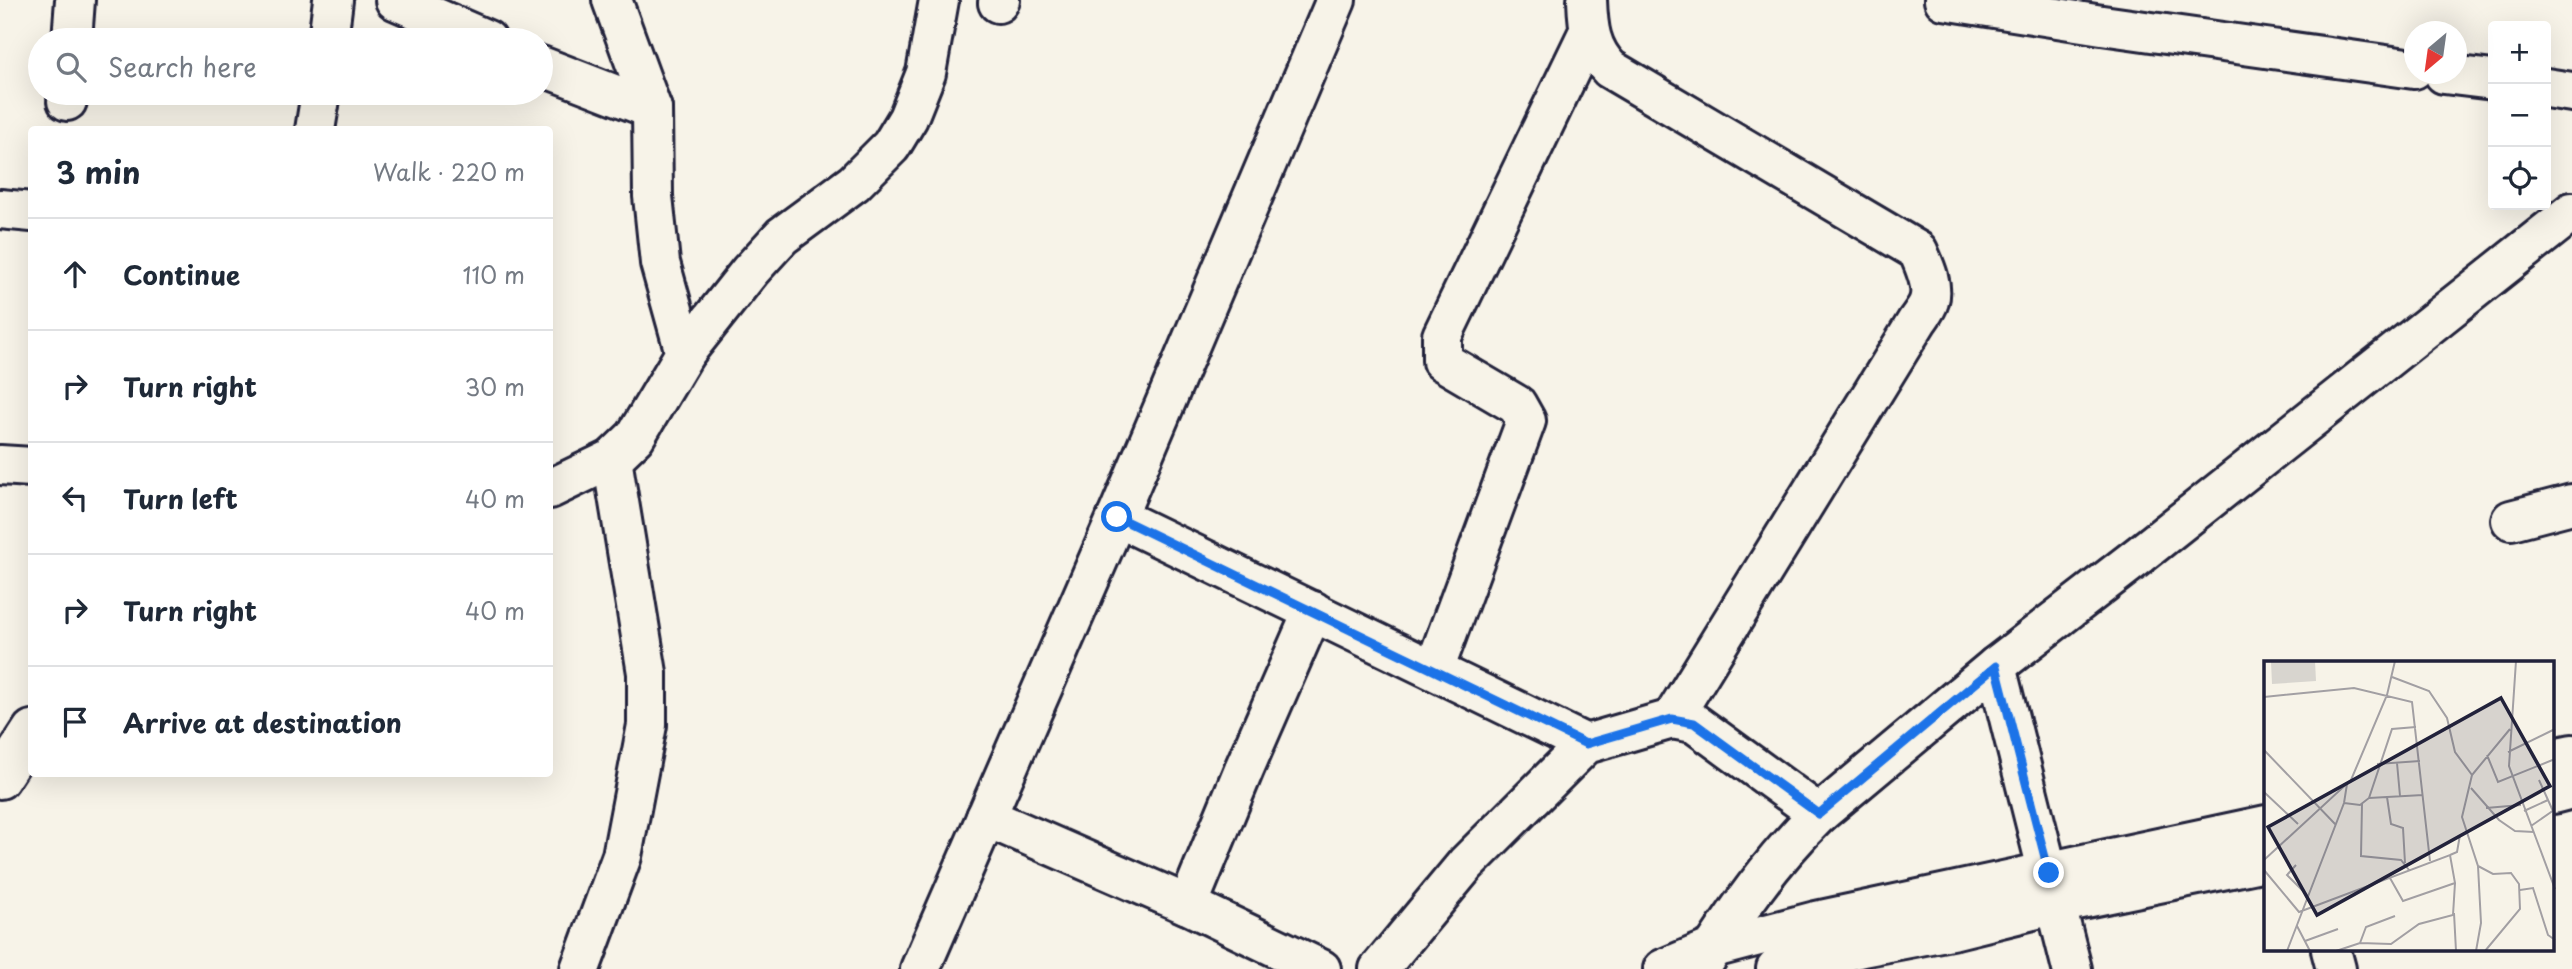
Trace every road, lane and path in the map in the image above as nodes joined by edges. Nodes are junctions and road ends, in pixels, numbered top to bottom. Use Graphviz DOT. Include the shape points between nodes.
graph roads {
  1 [pos="75,0"];
  2 [pos="333,0"];
  3 [pos="395,0"];
  4 [pos="612,0"];
  5 [pos="939,0"];
  6 [pos="1336,0"];
  7 [pos="1944,0"];
  8 [pos="2049,8"];
  9 [pos="1588,16"];
  10 [pos="73,28"];
  11 [pos="330,28"];
  12 [pos="459,28"];
  13 [pos="2404,67"];
  14 [pos="553,71"];
  15 [pos="2467,77"];
  16 [pos="2488,79"];
  17 [pos="2551,89"];
  18 [pos="2572,92"];
  19 [pos="319,105"];
  20 [pos="652,109"];
  21 [pos="316,126"];
  22 [pos="0,209"];
  23 [pos="28,212"];
  24 [pos="2571,219"];
  25 [pos="685,353"];
  26 [pos="612,459"];
  27 [pos="0,465"];
  28 [pos="28,467"];
  29 [pos="553,488"];
  30 [pos="2572,504"];
  31 [pos="1117,517"];
  32 [pos="2511,520"];
  33 [pos="1313,611"];
  34 [pos="1996,666"];
  35 [pos="1434,670"];
  36 [pos="1672,719"];
  37 [pos="28,736"];
  38 [pos="1586,744"];
  39 [pos="2572,754"];
  40 [pos="2554,758"];
  41 [pos="0,779"];
  42 [pos="2572,789"];
  43 [pos="2554,794"];
  44 [pos="1819,814"];
  45 [pos="986,817"];
  46 [pos="2264,826"];
  47 [pos="2264,861"];
  48 [pos="2053,889"];
  49 [pos="1188,905"];
  50 [pos="2331,951"];
  51 [pos="1707,959"];
  52 [pos="580,969"];
  53 [pos="920,969"];
  54 [pos="1321,969"];
  55 [pos="1379,969"];
  56 [pos="1663,969"];
  57 [pos="1776,969"];
  58 [pos="2072,969"];
  59 [pos="2336,969"];
  1 -- 10 [label="street"];
  2 -- 11 [label="street"];
  3 -- 12 [label="street"];
  4 -- 20 [label="street"];
  5 -- 25 [label="street" via="926,72 891,146 854,183 782,236"];
  6 -- 31 [label="street"];
  7 -- 8 [label="street"];
  8 -- 13 [label="street"];
  9 -- 35 [label="street" via="1442,336 1442,361 1517,405 1526,421"];
  9 -- 36 [label="street" via="1601,59 1610,69 1918,251 1929,288 1929,300 1917,321"];
  14 -- 20 [label="street"];
  15 -- 16 [label="street"];
  17 -- 18 [label="street"];
  19 -- 21 [label="street"];
  20 -- 25 [label="street" via="653,196 660,262"];
  22 -- 23 [label="street"];
  24 -- 34 [label="street"];
  25 -- 26 [label="street" via="635,437"];
  26 -- 29 [label="street"];
  26 -- 52 [label="street" via="647,673 647,725 622,856"];
  27 -- 28 [label="street"];
  30 -- 32 [label="street"];
  31 -- 33 [label="street"];
  31 -- 45 [label="street"];
  33 -- 35 [label="street"];
  33 -- 49 [label="street"];
  34 -- 44 [label="street"];
  34 -- 48 [label="street"];
  35 -- 38 [label="street"];
  36 -- 38 [label="street"];
  36 -- 44 [label="street" via="1694,723"];
  37 -- 41 [label="street"];
  38 -- 55 [label="street" via="1466,864"];
  39 -- 40 [label="street"];
  42 -- 43 [label="street"];
  44 -- 51 [label="street" via="1760,878"];
  45 -- 49 [label="street"];
  45 -- 53 [label="street"];
  46 -- 48 [label="street"];
  47 -- 48 [label="street"];
  48 -- 51 [label="street" via="1816,921"];
  48 -- 57 [label="street" via="1956,929"];
  48 -- 58 [label="street"];
  49 -- 54 [label="street"];
  50 -- 59 [label="street"];
  51 -- 56 [label="street"];
}
